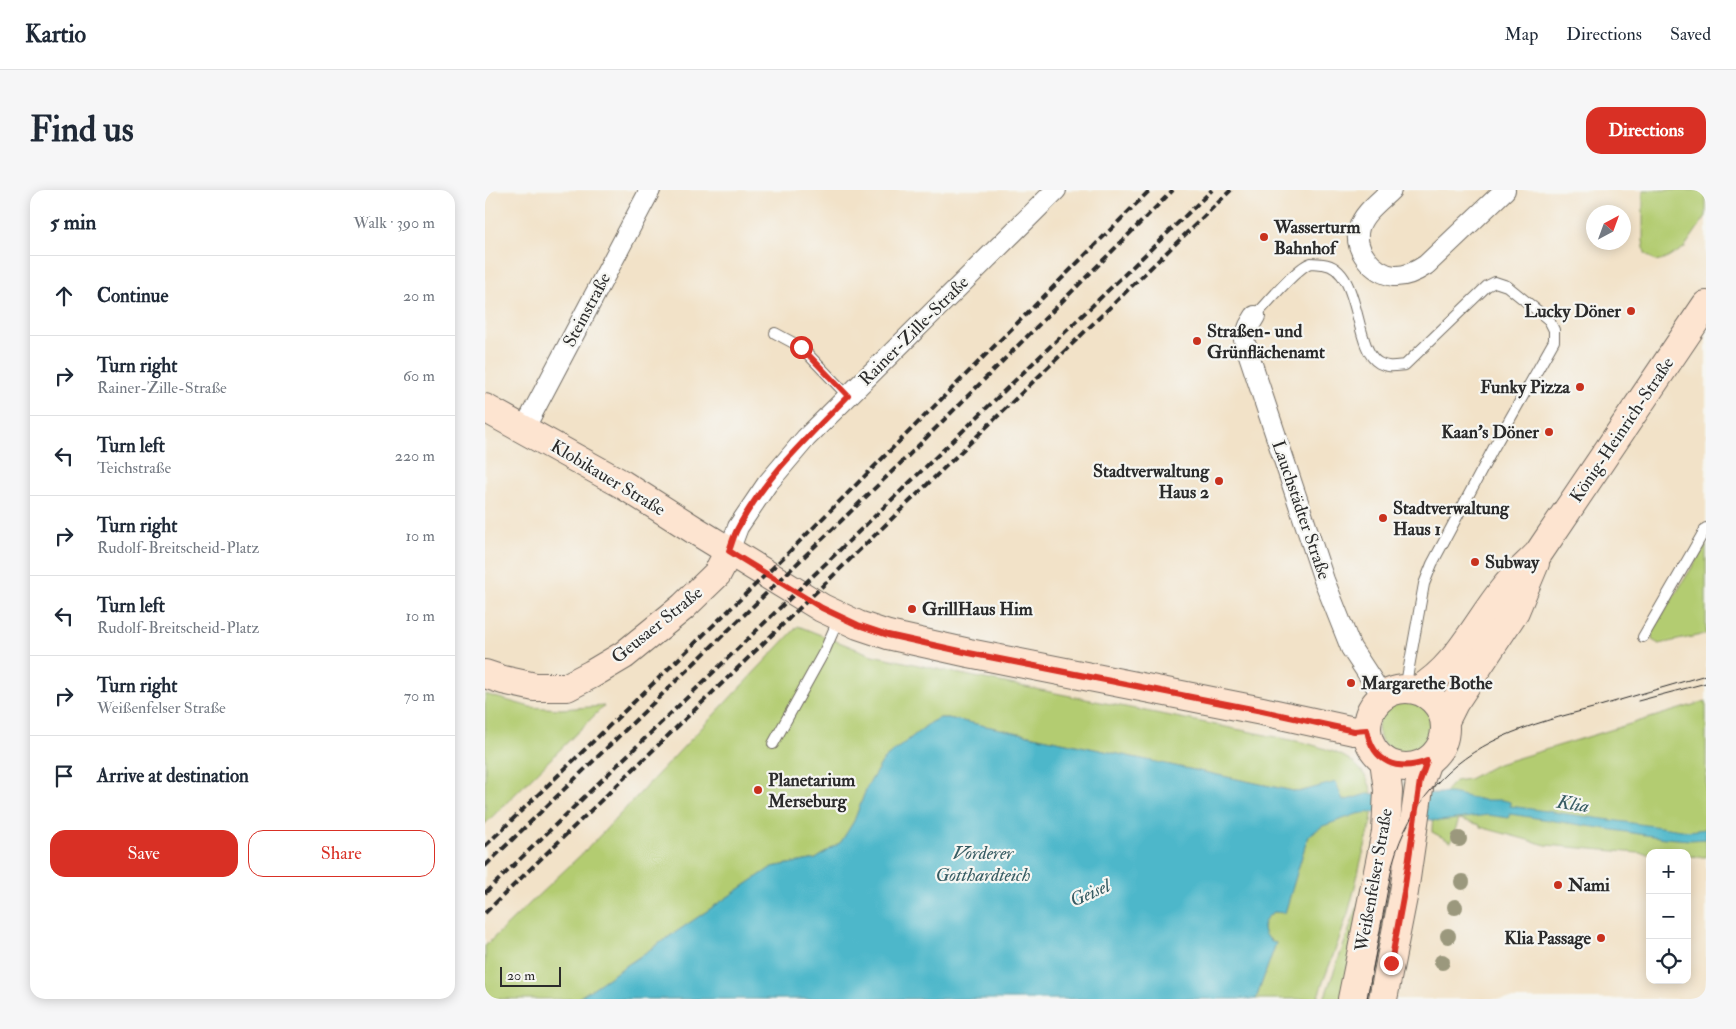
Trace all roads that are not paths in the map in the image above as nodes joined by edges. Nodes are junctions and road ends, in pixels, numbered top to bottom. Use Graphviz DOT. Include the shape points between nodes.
graph roads {
  1 [pos="650,190"];
  2 [pos="1056,190"];
  3 [pos="1391,190"];
  4 [pos="1505,190"];
  5 [pos="1706,305"];
  6 [pos="1255,316"];
  7 [pos="775,333"];
  8 [pos="848,396"];
  9 [pos="485,408"];
  10 [pos="524,429"];
  11 [pos="1706,528"];
  12 [pos="729,551"];
  13 [pos="1538,554"];
  14 [pos="839,617"];
  15 [pos="1643,638"];
  16 [pos="485,674"];
  17 [pos="1402,692"];
  18 [pos="1445,721"];
  19 [pos="1367,730"];
  20 [pos="773,744"];
  21 [pos="1384,760"];
  22 [pos="1427,761"];
  23 [pos="1352,999"];
  24 [pos="1383,999"];
  1 -- 10 [label="street, Steinstraße"];
  2 -- 8 [label="street, Rainer-Zille-Straße"];
  3 -- 4 [label="street" via="1364,218 1359,228 1359,239 1360,251 1367,259 1376,268 1394,276 1412,273 1426,265"];
  5 -- 13 [label="main road, König-Heinrich-Straße"];
  6 -- 17 [label="street, Lauchstädter Straße" via="1244,340 1324,580 1351,648"];
  6 -- 17 [label="lane" via="1311,263 1327,265 1341,273 1369,354 1377,363 1389,367 1405,365 1495,282 1507,286 1549,320 1555,330 1554,342 1431,564"];
  7 -- 8 [label="lane" via="801,347"];
  8 -- 12 [label="street, Rainer-Zille-Straße" via="767,484 738,527"];
  9 -- 10 [label="main road, Klobikauer Straße"];
  10 -- 12 [label="main road, Klobikauer Straße" via="623,484"];
  11 -- 15 [label="lane"];
  12 -- 14 [label="main road, Klobikauer Straße"];
  12 -- 16 [label="main road, Geusaer Straße" via="717,574 683,607 624,655 567,687 535,687"];
  13 -- 17 [label="main road, König-Heinrich-Straße" via="1503,590 1445,670 1432,682"];
  13 -- 18 [label="main road, König-Heinrich-Straße" via="1515,611"];
  14 -- 19 [label="main road, Klobikauer Straße" via="888,635 969,653 1354,731"];
  14 -- 20 [label="lane" via="825,650"];
  17 -- 18 [label="main road" via="1428,695 1441,709"];
  17 -- 19 [label="main road" via="1370,713"];
  18 -- 22 [label="main road" via="1444,740"];
  19 -- 21 [label="main road" via="1370,743"];
  21 -- 22 [label="main road" via="1406,766"];
  21 -- 23 [label="main road, Weißenfelser Straße" via="1388,790 1386,832"];
  22 -- 24 [label="main road, Weißenfelser Straße" via="1420,781 1404,892"];
}
